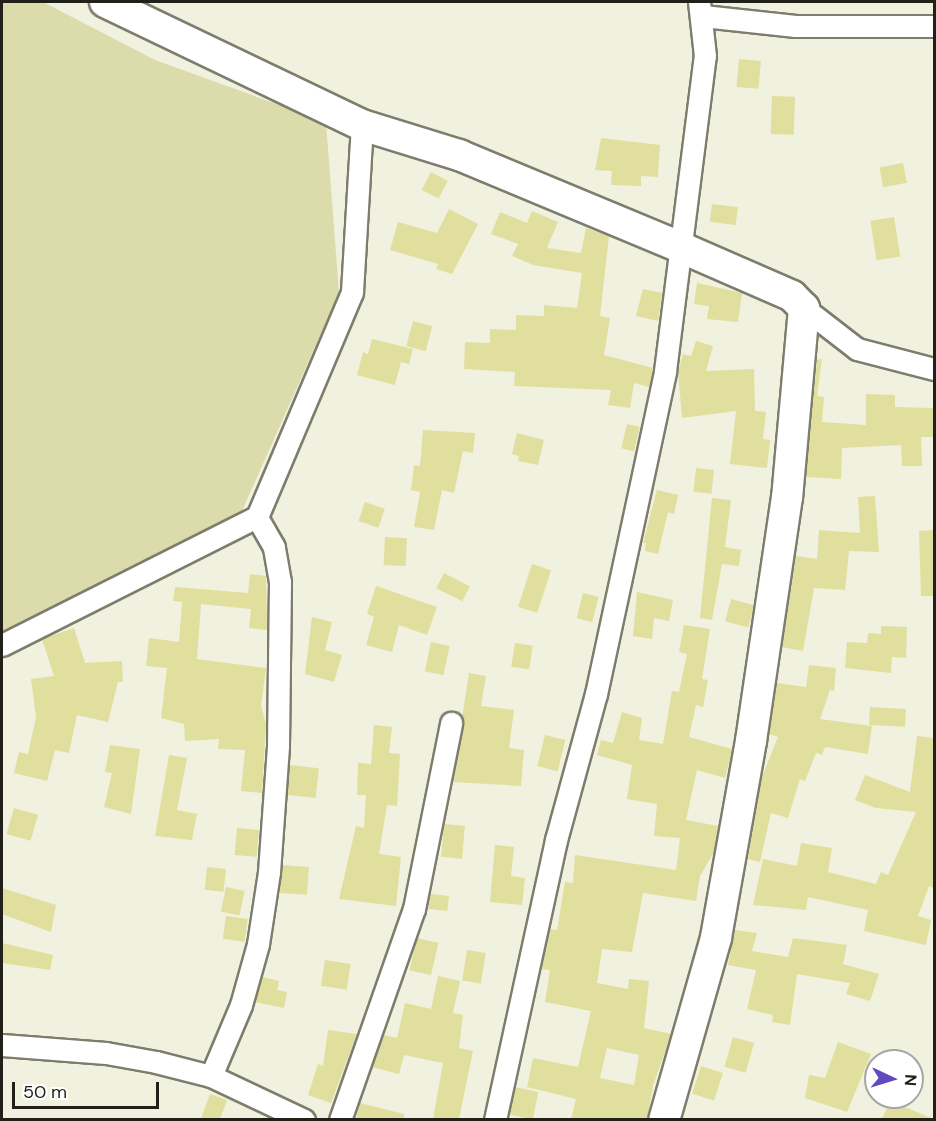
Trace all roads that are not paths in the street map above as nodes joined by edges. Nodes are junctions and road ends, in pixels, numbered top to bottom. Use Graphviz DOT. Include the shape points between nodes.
graph roads {
  1 [pos="105,2"];
  2 [pos="701,9"];
  3 [pos="934,26"];
  4 [pos="362,125"];
  5 [pos="680,246"];
  6 [pos="804,308"];
  7 [pos="934,369"];
  8 [pos="257,517"];
  9 [pos="2,645"];
  10 [pos="451,723"];
  11 [pos="2,1045"];
  12 [pos="211,1077"];
  13 [pos="304,1119"];
  14 [pos="340,1119"];
  15 [pos="495,1119"];
  16 [pos="664,1119"];
  1 -- 4 [label="street"];
  2 -- 3 [label="street" via="795,26"];
  2 -- 5 [label="street" via="705,56"];
  4 -- 5 [label="street" via="459,155"];
  4 -- 8 [label="street" via="351,292"];
  5 -- 6 [label="street" via="792,296"];
  5 -- 15 [label="street" via="665,371 643,481 596,694 556,840"];
  6 -- 7 [label="street" via="857,349"];
  6 -- 16 [label="street" via="787,497 751,741 716,938"];
  8 -- 9 [label="street"];
  8 -- 12 [label="street" via="274,548 280,582 278,745 269,872 249,975"];
  10 -- 14 [label="street" via="414,909"];
  11 -- 12 [label="street" via="106,1053"];
  12 -- 13 [label="street"];
}
